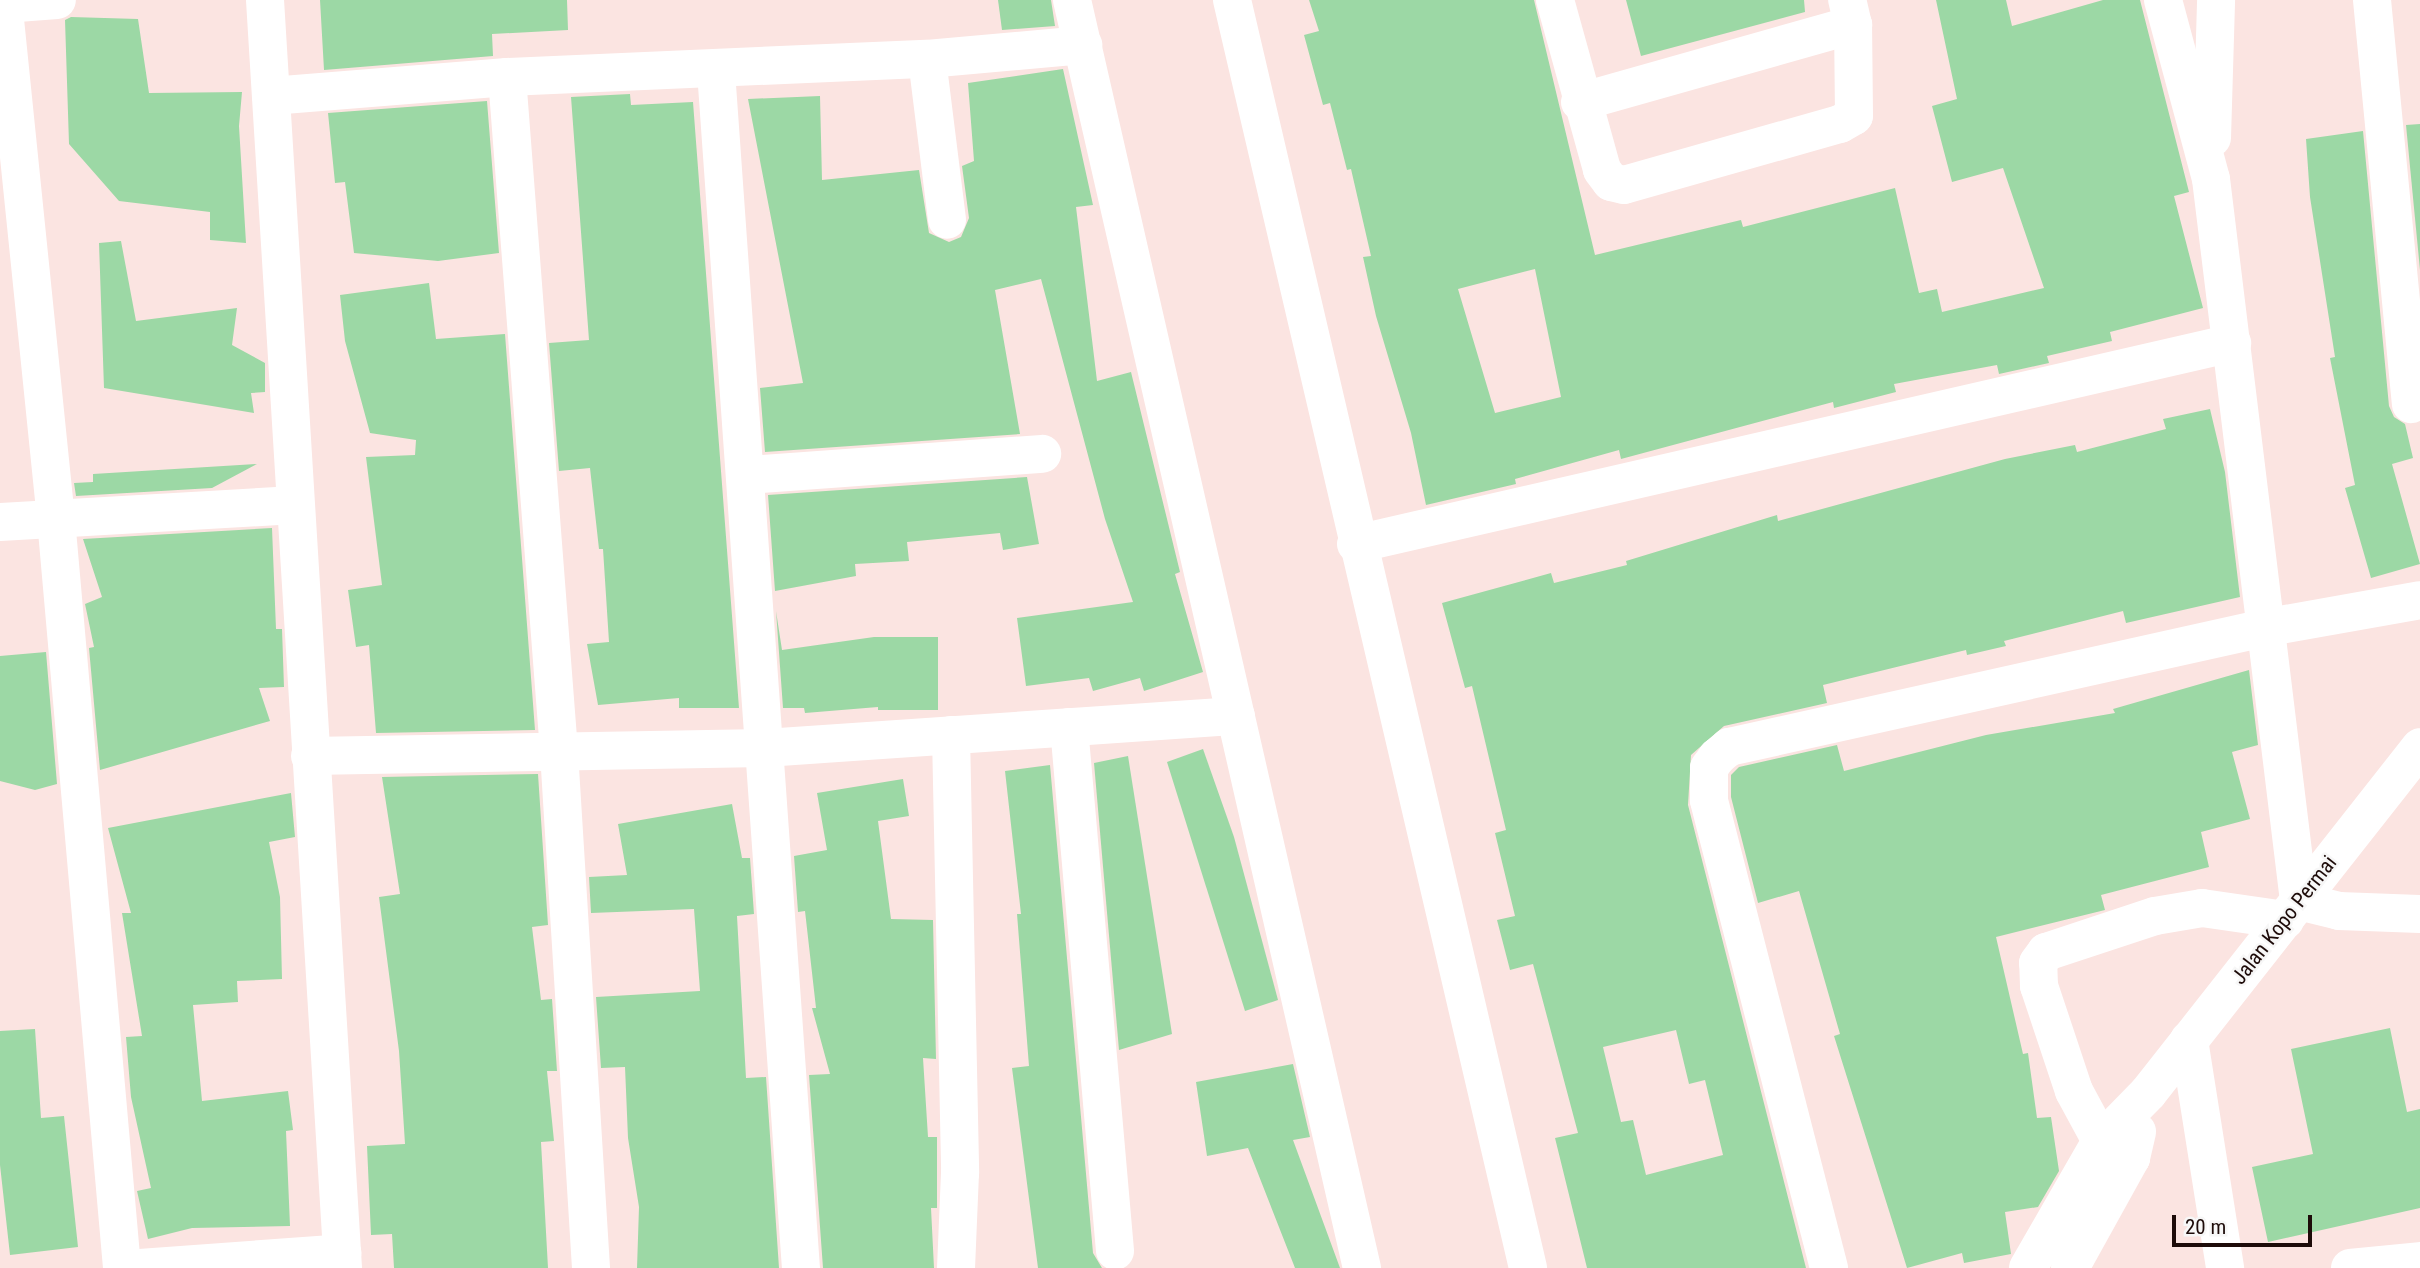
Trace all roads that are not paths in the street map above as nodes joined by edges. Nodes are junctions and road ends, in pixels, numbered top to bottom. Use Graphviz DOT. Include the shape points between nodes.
graph roads {
  1 [pos="57,0"];
  2 [pos="265,0"];
  3 [pos="1072,0"];
  4 [pos="1232,0"];
  5 [pos="1555,0"];
  6 [pos="2163,0"];
  7 [pos="2216,0"];
  8 [pos="2372,0"];
  9 [pos="4,2"];
  10 [pos="1850,13"];
  11 [pos="1083,45"];
  12 [pos="927,59"];
  13 [pos="716,71"];
  14 [pos="508,77"];
  15 [pos="271,96"];
  16 [pos="1580,102"];
  17 [pos="2211,179"];
  18 [pos="947,220"];
  19 [pos="2232,343"];
  20 [pos="2411,404"];
  21 [pos="1042,454"];
  22 [pos="747,475"];
  23 [pos="295,505"];
  24 [pos="56,519"];
  25 [pos="0,522"];
  26 [pos="1356,544"];
  27 [pos="2420,600"];
  28 [pos="2269,627"];
  29 [pos="1236,716"];
  30 [pos="1069,727"];
  31 [pos="951,735"];
  32 [pos="2420,747"];
  33 [pos="765,748"];
  34 [pos="559,752"];
  35 [pos="310,756"];
  36 [pos="2292,911"];
  37 [pos="2420,914"];
  38 [pos="2189,1040"];
  39 [pos="2116,1149"];
  40 [pos="1115,1251"];
  41 [pos="343,1261"];
  42 [pos="2420,1261"];
  43 [pos="122,1268"];
  44 [pos="140,1268"];
  45 [pos="591,1268"];
  46 [pos="801,1268"];
  47 [pos="956,1268"];
  48 [pos="1362,1268"];
  49 [pos="1528,1268"];
  50 [pos="1829,1268"];
  51 [pos="2028,1268"];
  52 [pos="2070,1268"];
  53 [pos="2225,1268"];
  54 [pos="2350,1268"];
  1 -- 9 [label="street"];
  2 -- 15 [label="street"];
  3 -- 11 [label="street"];
  4 -- 26 [label="street" via="1313,334"];
  5 -- 16 [label="street"];
  6 -- 17 [label="street"];
  7 -- 17 [label="street"];
  8 -- 20 [label="street"];
  9 -- 24 [label="street"];
  10 -- 16 [label="street"];
  10 -- 16 [label="street" via="1857,108 1848,120 1624,185 1605,177"];
  11 -- 12 [label="street"];
  11 -- 29 [label="street"];
  12 -- 13 [label="street"];
  12 -- 18 [label="street"];
  13 -- 14 [label="street"];
  13 -- 22 [label="street"];
  14 -- 15 [label="street"];
  14 -- 34 [label="street"];
  15 -- 23 [label="street"];
  17 -- 19 [label="street"];
  19 -- 26 [label="street"];
  19 -- 28 [label="street"];
  21 -- 22 [label="street"];
  22 -- 33 [label="street"];
  23 -- 24 [label="street"];
  23 -- 35 [label="street"];
  24 -- 25 [label="street"];
  24 -- 43 [label="street"];
  26 -- 49 [label="street"];
  27 -- 28 [label="street"];
  28 -- 36 [label="street"];
  28 -- 50 [label="street" via="1729,747 1709,768 1709,800"];
  29 -- 30 [label="street"];
  29 -- 48 [label="street"];
  30 -- 31 [label="street"];
  30 -- 40 [label="street"];
  31 -- 33 [label="street"];
  31 -- 47 [label="street" via="960,1173"];
  32 -- 36 [label="street, Jalan Kopo Permai"];
  33 -- 34 [label="street"];
  33 -- 46 [label="street"];
  34 -- 35 [label="street"];
  34 -- 45 [label="street"];
  35 -- 41 [label="street"];
  36 -- 37 [label="street"];
  36 -- 38 [label="street, Jalan Kopo Permai"];
  36 -- 39 [label="street" via="2202,908 2126,922 2046,952 2038,963 2039,986 2074,1091"];
  38 -- 39 [label="street, Jalan Kopo Permai" via="2148,1093"];
  38 -- 53 [label="street"];
  39 -- 51 [label="street, Jalan Kopo Permai"];
  39 -- 52 [label="street, Jalan Kopo Permai"];
  41 -- 44 [label="street"];
  42 -- 54 [label="street"];
}
